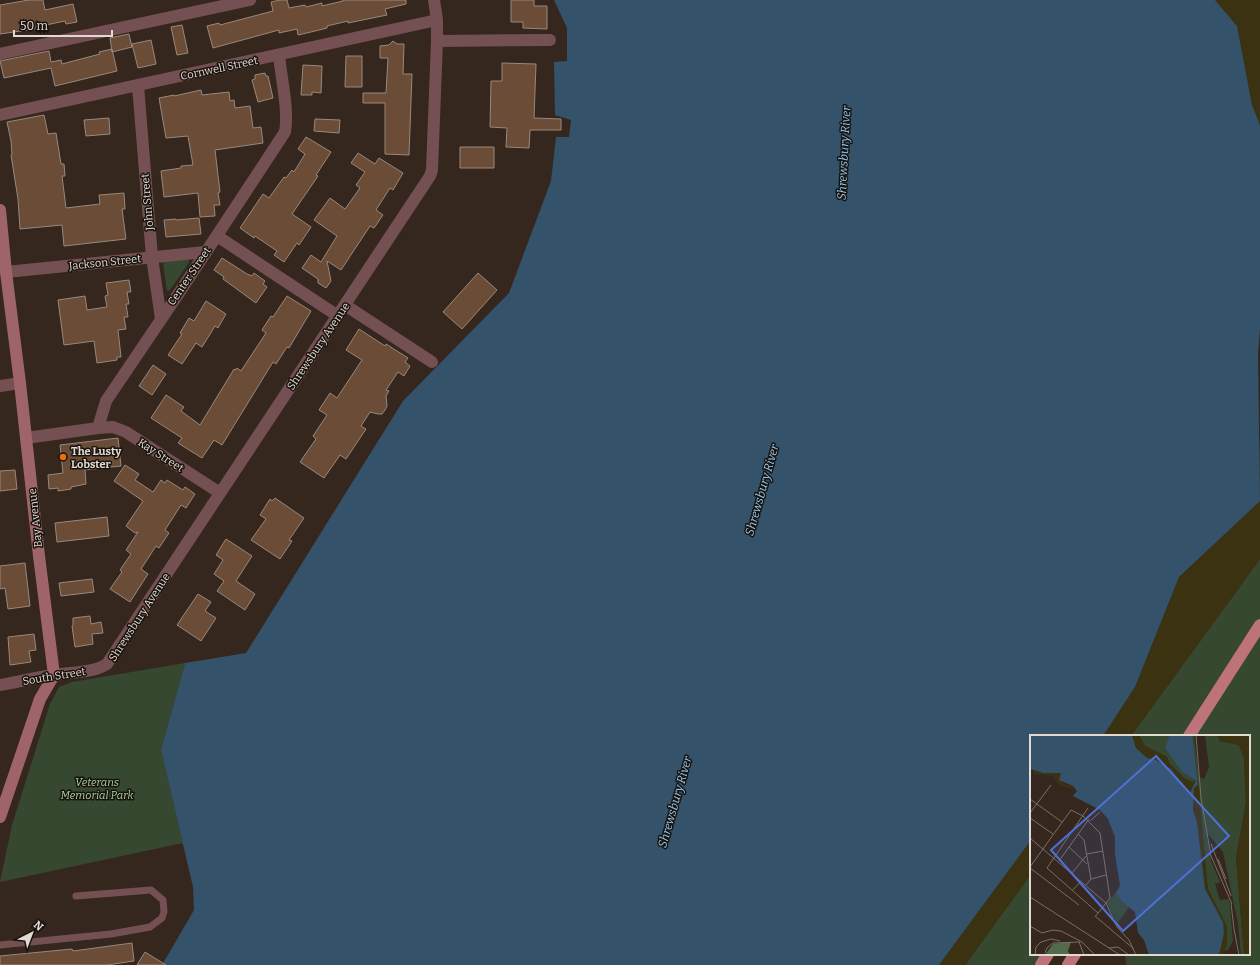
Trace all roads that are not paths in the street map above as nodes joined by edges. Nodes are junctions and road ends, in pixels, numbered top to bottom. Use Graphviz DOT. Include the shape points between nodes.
graph roads {
  1 [pos="250,0"];
  2 [pos="434,0"];
  3 [pos="437,20"];
  4 [pos="550,40"];
  5 [pos="437,41"];
  6 [pos="0,54"];
  7 [pos="279,55"];
  8 [pos="138,86"];
  9 [pos="0,115"];
  10 [pos="0,210"];
  11 [pos="216,236"];
  12 [pos="205,252"];
  13 [pos="152,257"];
  14 [pos="6,272"];
  15 [pos="345,305"];
  16 [pos="338,316"];
  17 [pos="161,318"];
  18 [pos="432,362"];
  19 [pos="20,383"];
  20 [pos="0,386"];
  21 [pos="98,428"];
  22 [pos="26,438"];
  23 [pos="220,493"];
  24 [pos="1260,625"];
  25 [pos="107,664"];
  26 [pos="54,675"];
  27 [pos="0,685"];
  28 [pos="1190,735"];
  29 [pos="0,817"];
  30 [pos="76,896"];
  31 [pos="0,945"];
  32 [pos="1047,955"];
  33 [pos="1076,955"];
  34 [pos="1041,965"];
  35 [pos="1071,965"];
  1 -- 6 [label="street"];
  2 -- 3 [label="street, Shrewsbury Avenue"];
  3 -- 5 [label="street, Shrewsbury Avenue"];
  3 -- 7 [label="street, Cornwell Street"];
  4 -- 5 [label="street"];
  5 -- 15 [label="street, Shrewsbury Avenue" via="430,176"];
  7 -- 8 [label="street, Cornwell Street"];
  7 -- 11 [label="street, Center Street" via="285,103 285,132"];
  8 -- 9 [label="street, Cornwell Street"];
  8 -- 13 [label="street, John Street"];
  10 -- 14 [label="street, Bay Avenue"];
  11 -- 12 [label="street, Center Street"];
  11 -- 16 [label="street"];
  12 -- 13 [label="street, Jackson Street"];
  12 -- 17 [label="street, Center Street"];
  13 -- 14 [label="street, Jackson Street"];
  13 -- 17 [label="street, John Street"];
  14 -- 19 [label="street, Bay Avenue"];
  15 -- 16 [label="street, Shrewsbury Avenue"];
  15 -- 18 [label="street"];
  16 -- 23 [label="street, Shrewsbury Avenue"];
  17 -- 21 [label="street, Center Street" via="106,401"];
  19 -- 20 [label="street"];
  19 -- 22 [label="street, Bay Avenue"];
  21 -- 22 [label="street"];
  21 -- 23 [label="street, Kay Street" via="113,427 126,432"];
  22 -- 26 [label="street, Bay Avenue"];
  23 -- 25 [label="street, Shrewsbury Avenue"];
  24 -- 28 [label="main road"];
  25 -- 26 [label="street, South Street" via="92,670"];
  26 -- 27 [label="street, South Street"];
  26 -- 29 [label="street" via="40,699"];
  30 -- 31 [label="lane" via="152,890 163,900 164,912 162,918 150,927 111,934"];
  32 -- 34 [label="main road"];
  33 -- 35 [label="main road"];
}
